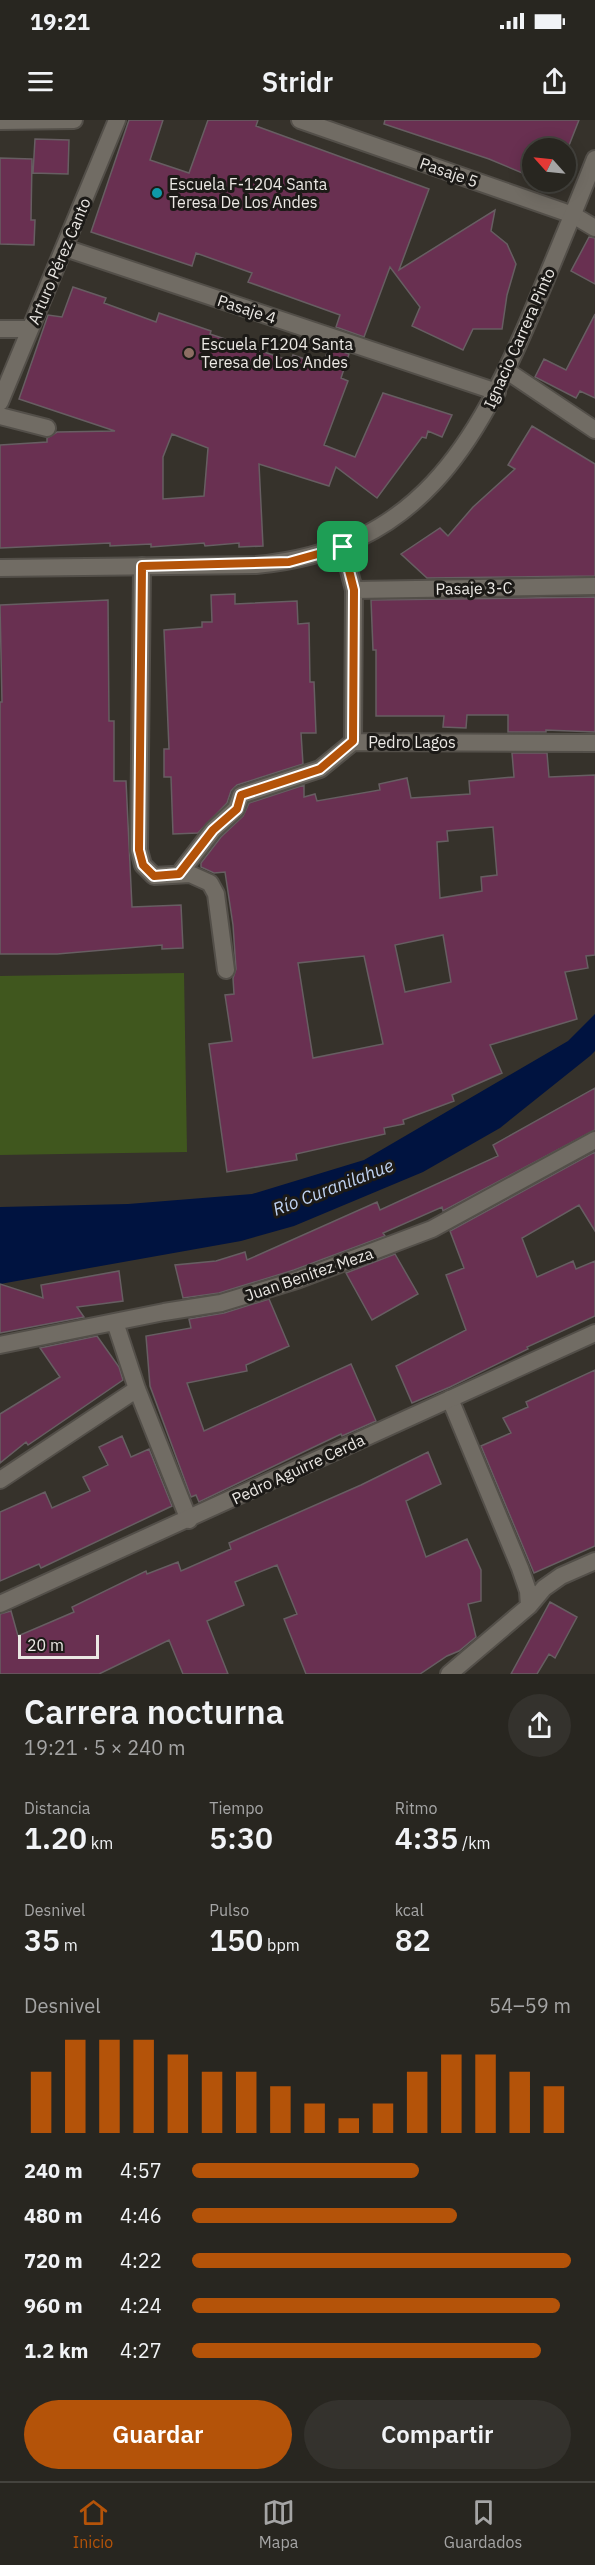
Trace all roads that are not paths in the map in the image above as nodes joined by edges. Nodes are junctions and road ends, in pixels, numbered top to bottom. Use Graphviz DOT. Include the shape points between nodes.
graph roads {
  1 [pos="74,120"];
  2 [pos="117,120"];
  3 [pos="300,120"];
  4 [pos="0,122"];
  5 [pos="595,159"];
  6 [pos="573,215"];
  7 [pos="595,228"];
  8 [pos="65,248"];
  9 [pos="0,329"];
  10 [pos="30,329"];
  11 [pos="507,371"];
  12 [pos="497,392"];
  13 [pos="0,402"];
  14 [pos="0,416"];
  15 [pos="47,428"];
  16 [pos="595,430"];
  17 [pos="343,547"];
  18 [pos="142,566"];
  19 [pos="0,568"];
  20 [pos="595,586"];
  21 [pos="354,590"];
  22 [pos="353,741"];
  23 [pos="595,743"];
  24 [pos="179,874"];
  25 [pos="226,970"];
  26 [pos="595,1140"];
  27 [pos="115,1322"];
  28 [pos="595,1333"];
  29 [pos="0,1345"];
  30 [pos="137,1389"];
  31 [pos="450,1399"];
  32 [pos="0,1480"];
  33 [pos="189,1520"];
  34 [pos="595,1561"];
  35 [pos="0,1604"];
  36 [pos="529,1606"];
  37 [pos="449,1674"];
  1 -- 4 [label="street"];
  2 -- 8 [label="street, Arturo Pérez Canto"];
  3 -- 6 [label="street, Pasaje 5"];
  5 -- 6 [label="street, Ignacio Carrera Pinto"];
  6 -- 7 [label="street, Pasaje 5"];
  6 -- 11 [label="street, Ignacio Carrera Pinto"];
  8 -- 10 [label="street, Arturo Pérez Canto"];
  8 -- 12 [label="street, Pasaje 4"];
  9 -- 10 [label="street"];
  10 -- 13 [label="street, Arturo Pérez Canto"];
  11 -- 12 [label="street, Ignacio Carrera Pinto"];
  11 -- 16 [label="street"];
  12 -- 17 [label="street, Ignacio Carrera Pinto" via="448,469 400,514"];
  14 -- 15 [label="street"];
  17 -- 18 [label="street, Ignacio Carrera Pinto" via="278,563"];
  17 -- 21 [label="street, Pedro Lagos"];
  18 -- 19 [label="street, Ignacio Carrera Pinto"];
  18 -- 24 [label="street" via="139,850 143,865 154,876"];
  20 -- 21 [label="street, Pasaje 3-C"];
  21 -- 22 [label="street, Pedro Lagos"];
  22 -- 23 [label="street, Pedro Lagos"];
  22 -- 24 [label="street" via="320,769 241,795 237,809 213,830"];
  24 -- 25 [label="street" via="190,874 210,883 216,894"];
  26 -- 27 [label="street, Juan Benítez Meza" via="474,1208 412,1237 256,1294"];
  27 -- 29 [label="street, Juan Benítez Meza"];
  27 -- 30 [label="street"];
  28 -- 31 [label="street, Pedro Aguirre Cerda"];
  30 -- 32 [label="street"];
  30 -- 33 [label="street"];
  31 -- 33 [label="street, Pedro Aguirre Cerda"];
  31 -- 36 [label="street" via="520,1568"];
  33 -- 35 [label="street, Pedro Aguirre Cerda"];
  34 -- 36 [label="street" via="561,1576"];
  36 -- 37 [label="street"];
}
